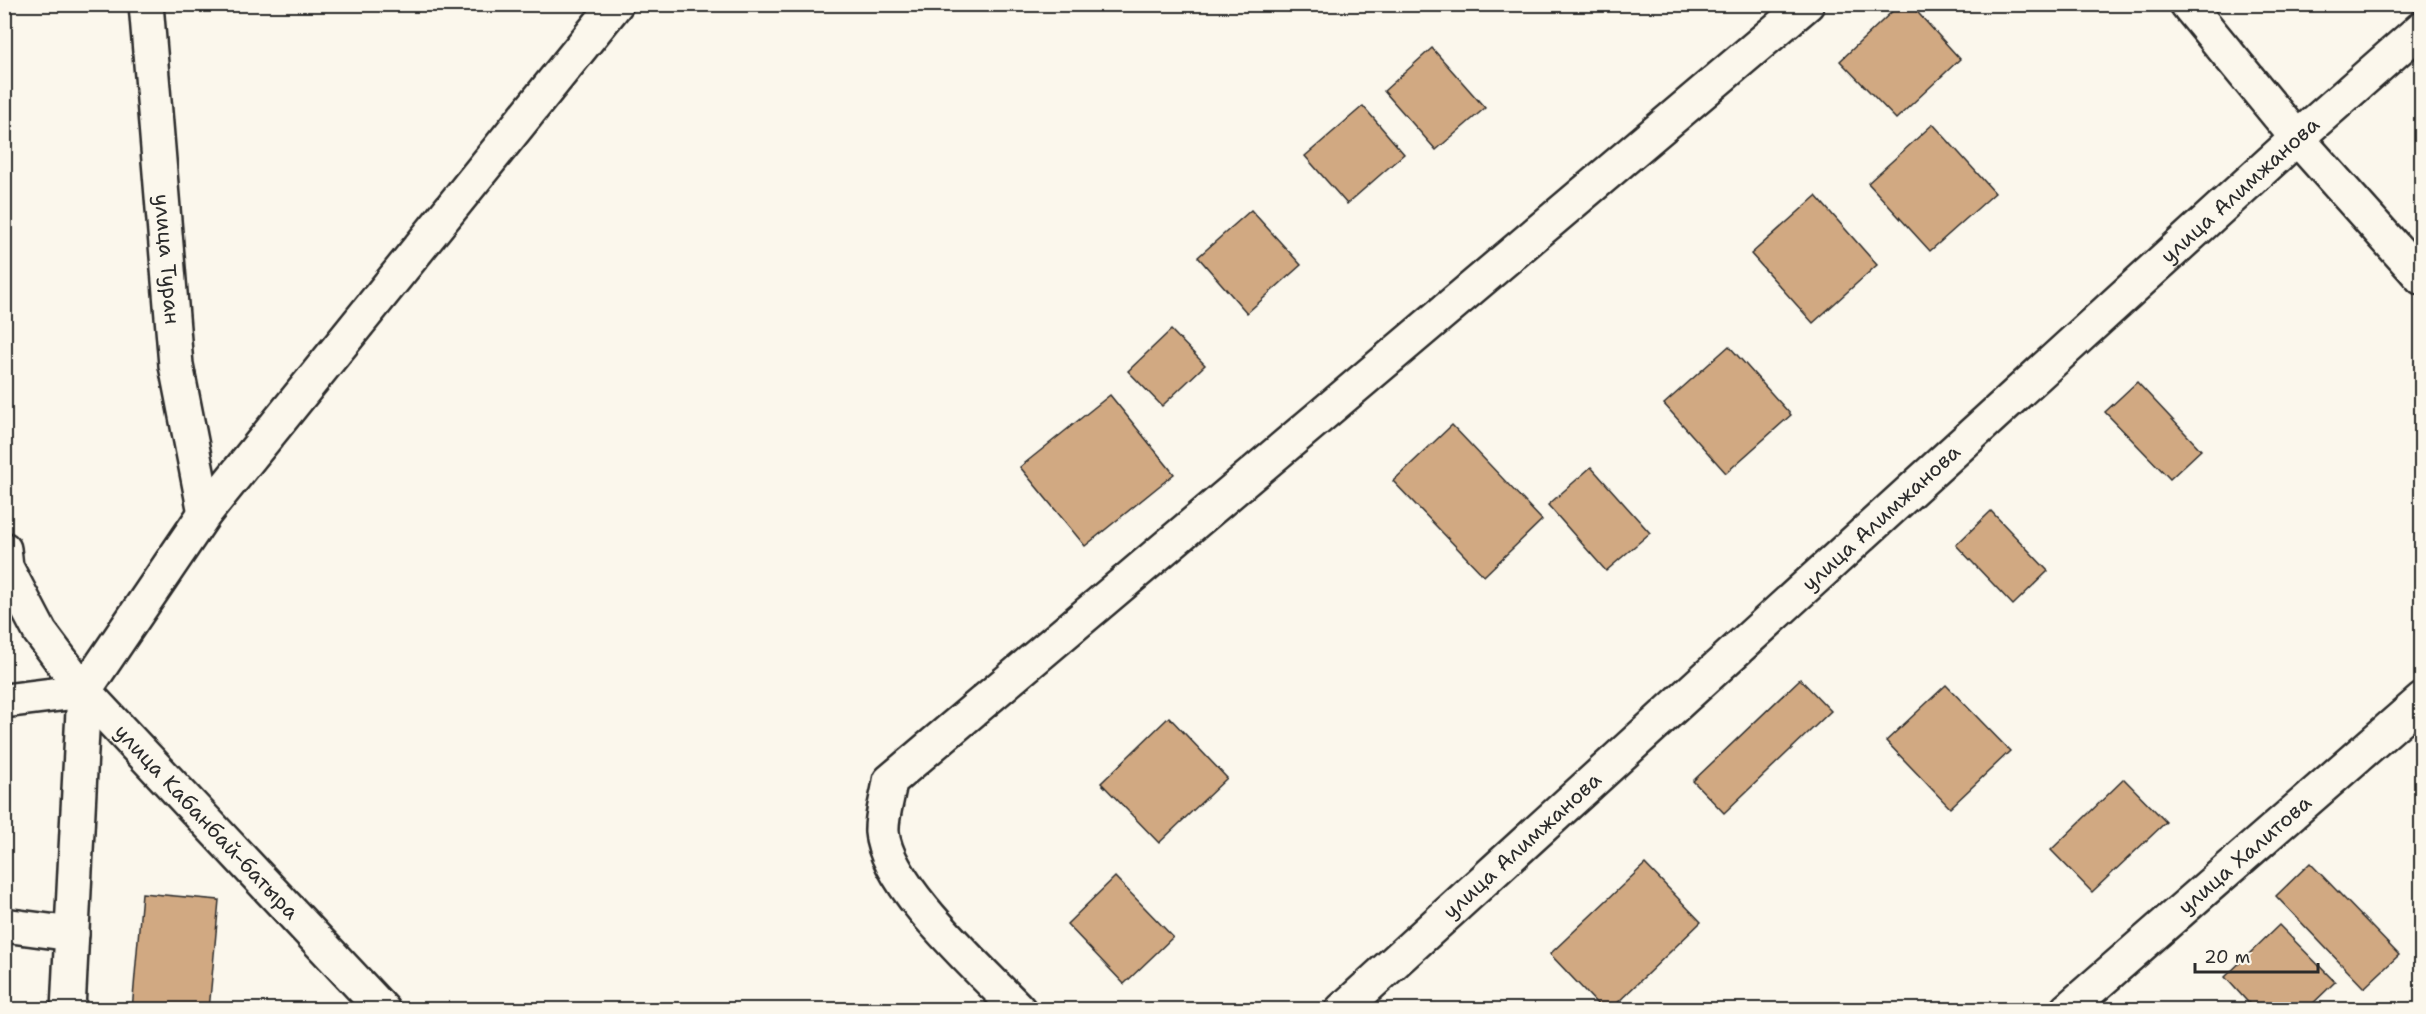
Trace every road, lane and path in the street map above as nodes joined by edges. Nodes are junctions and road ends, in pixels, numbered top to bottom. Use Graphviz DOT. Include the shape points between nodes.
graph roads {
  1 [pos="146,4"];
  2 [pos="616,4"];
  3 [pos="1807,4"];
  4 [pos="2187,4"];
  5 [pos="2421,28"];
  6 [pos="2297,138"];
  7 [pos="2421,278"];
  8 [pos="205,513"];
  9 [pos="4,549"];
  10 [pos="84,691"];
  11 [pos="2421,700"];
  12 [pos="4,701"];
  13 [pos="4,925"];
  14 [pos="72,934"];
  15 [pos="68,1010"];
  16 [pos="382,1010"];
  17 [pos="1019,1010"];
  18 [pos="1342,1010"];
  19 [pos="2067,1010"];
  1 -- 8 [label="street, улица Туран" via="176,365"];
  2 -- 8 [label="street"];
  3 -- 17 [label="street" via="890,781 882,832 892,865 917,902"];
  4 -- 6 [label="street"];
  5 -- 6 [label="street, улица Алимжанова"];
  6 -- 7 [label="street"];
  6 -- 18 [label="street, улица Алимжанова"];
  8 -- 10 [label="street"];
  9 -- 10 [label="street, улица Кабанбай-батыра" via="6,567 39,632"];
  10 -- 12 [label="street"];
  10 -- 14 [label="street"];
  10 -- 16 [label="street, улица Кабанбай-батыра"];
  11 -- 19 [label="street, улица Халитова"];
  13 -- 14 [label="street"];
  14 -- 15 [label="street"];
}
